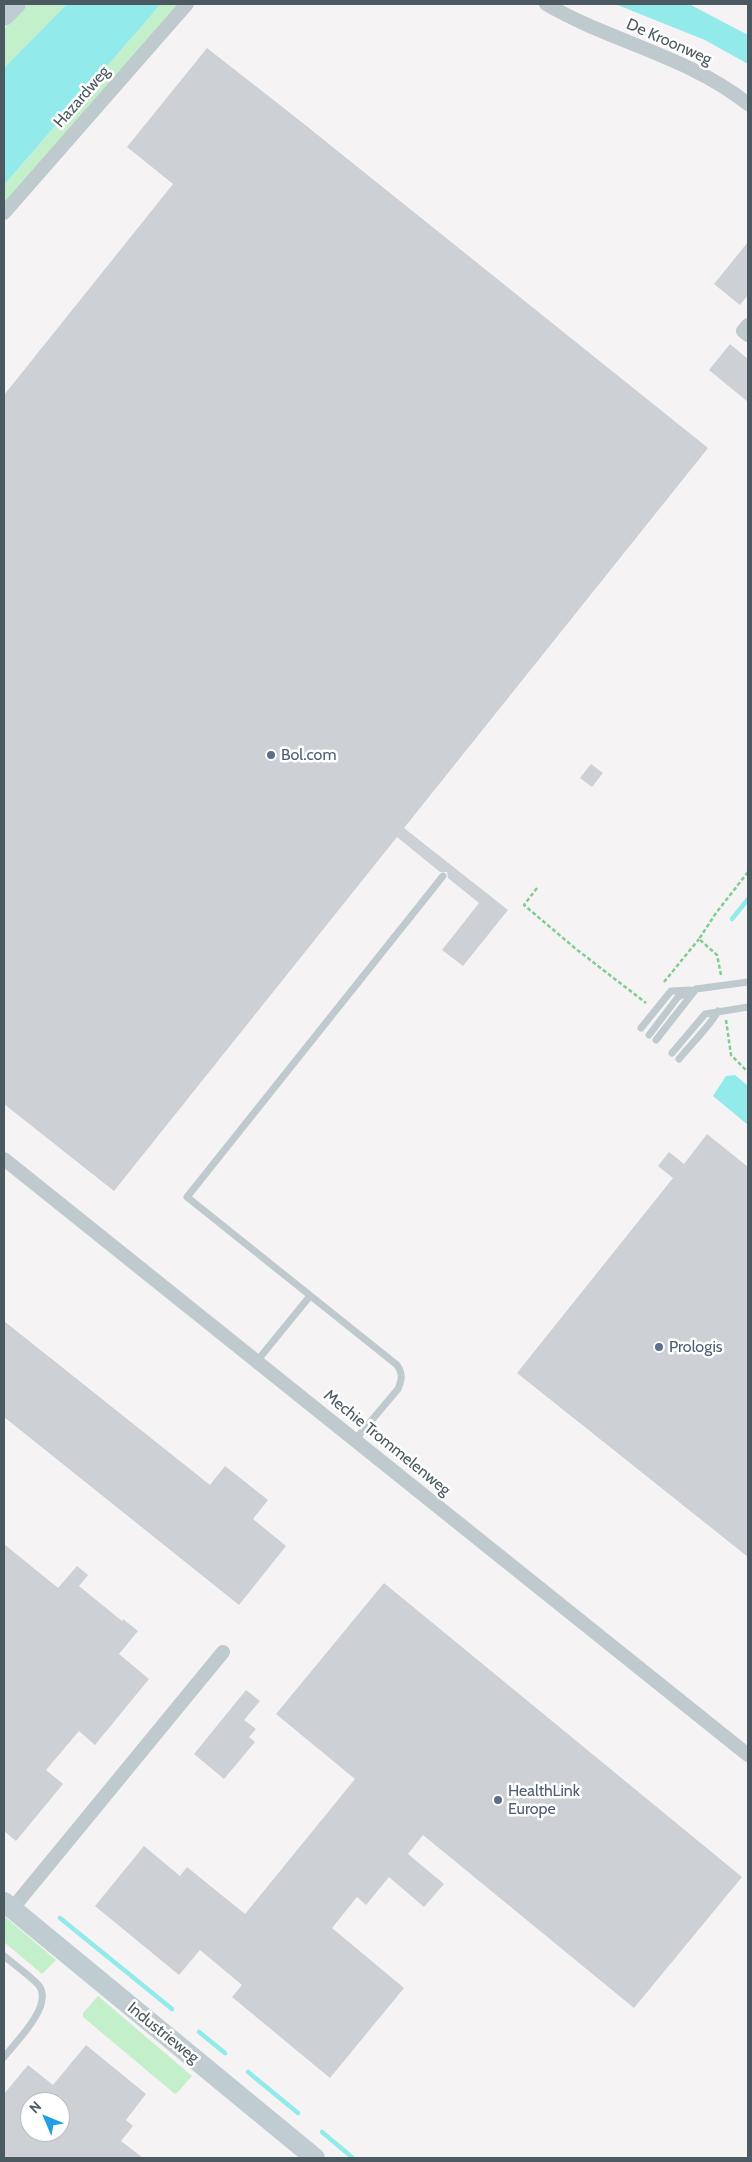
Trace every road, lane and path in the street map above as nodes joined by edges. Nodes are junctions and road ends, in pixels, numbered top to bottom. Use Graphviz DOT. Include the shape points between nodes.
graph roads {
  1 [pos="16,4"];
  2 [pos="188,4"];
  3 [pos="546,4"];
  4 [pos="4,16"];
  5 [pos="748,104"];
  6 [pos="4,214"];
  7 [pos="748,325"];
  8 [pos="748,335"];
  9 [pos="748,872"];
  10 [pos="443,876"];
  11 [pos="537,888"];
  12 [pos="699,939"];
  13 [pos="663,982"];
  14 [pos="748,982"];
  15 [pos="722,986"];
  16 [pos="696,989"];
  17 [pos="652,997"];
  18 [pos="748,1007"];
  19 [pos="721,1010"];
  20 [pos="640,1028"];
  21 [pos="649,1035"];
  22 [pos="656,1040"];
  23 [pos="672,1053"];
  24 [pos="679,1059"];
  25 [pos="748,1072"];
  26 [pos="4,1159"];
  27 [pos="310,1296"];
  28 [pos="257,1361"];
  29 [pos="355,1440"];
  30 [pos="223,1652"];
  31 [pos="748,1755"];
  32 [pos="8,1905"];
  33 [pos="4,1956"];
  34 [pos="4,2057"];
  35 [pos="315,2158"];
  1 -- 4 [label="street"];
  2 -- 6 [label="street, Hazardweg"];
  3 -- 5 [label="street, De Kroonweg" via="613,36 686,65"];
  7 -- 8 [label="street" via="743,331"];
  9 -- 12 [label="path"];
  10 -- 27 [label="lane" via="187,1197"];
  11 -- 17 [label="path" via="524,905 646,1004"];
  12 -- 13 [label="path"];
  12 -- 15 [label="path" via="717,955"];
  14 -- 15 [label="lane"];
  15 -- 16 [label="lane"];
  16 -- 20 [label="lane" via="671,992"];
  16 -- 21 [label="lane" via="678,997"];
  16 -- 22 [label="lane"];
  18 -- 19 [label="lane"];
  19 -- 23 [label="lane" via="705,1014"];
  19 -- 24 [label="lane"];
  19 -- 25 [label="path" via="731,1055"];
  26 -- 28 [label="street, Mechie Trommelenweg"];
  27 -- 28 [label="lane"];
  27 -- 29 [label="lane" via="397,1365 401,1372 398,1389"];
  28 -- 29 [label="street, Mechie Trommelenweg"];
  29 -- 31 [label="street, Mechie Trommelenweg"];
  30 -- 32 [label="street, Industrieweg"];
  32 -- 35 [label="street, Industrieweg"];
  33 -- 34 [label="lane" via="40,1987 43,2001 38,2015"];
}
